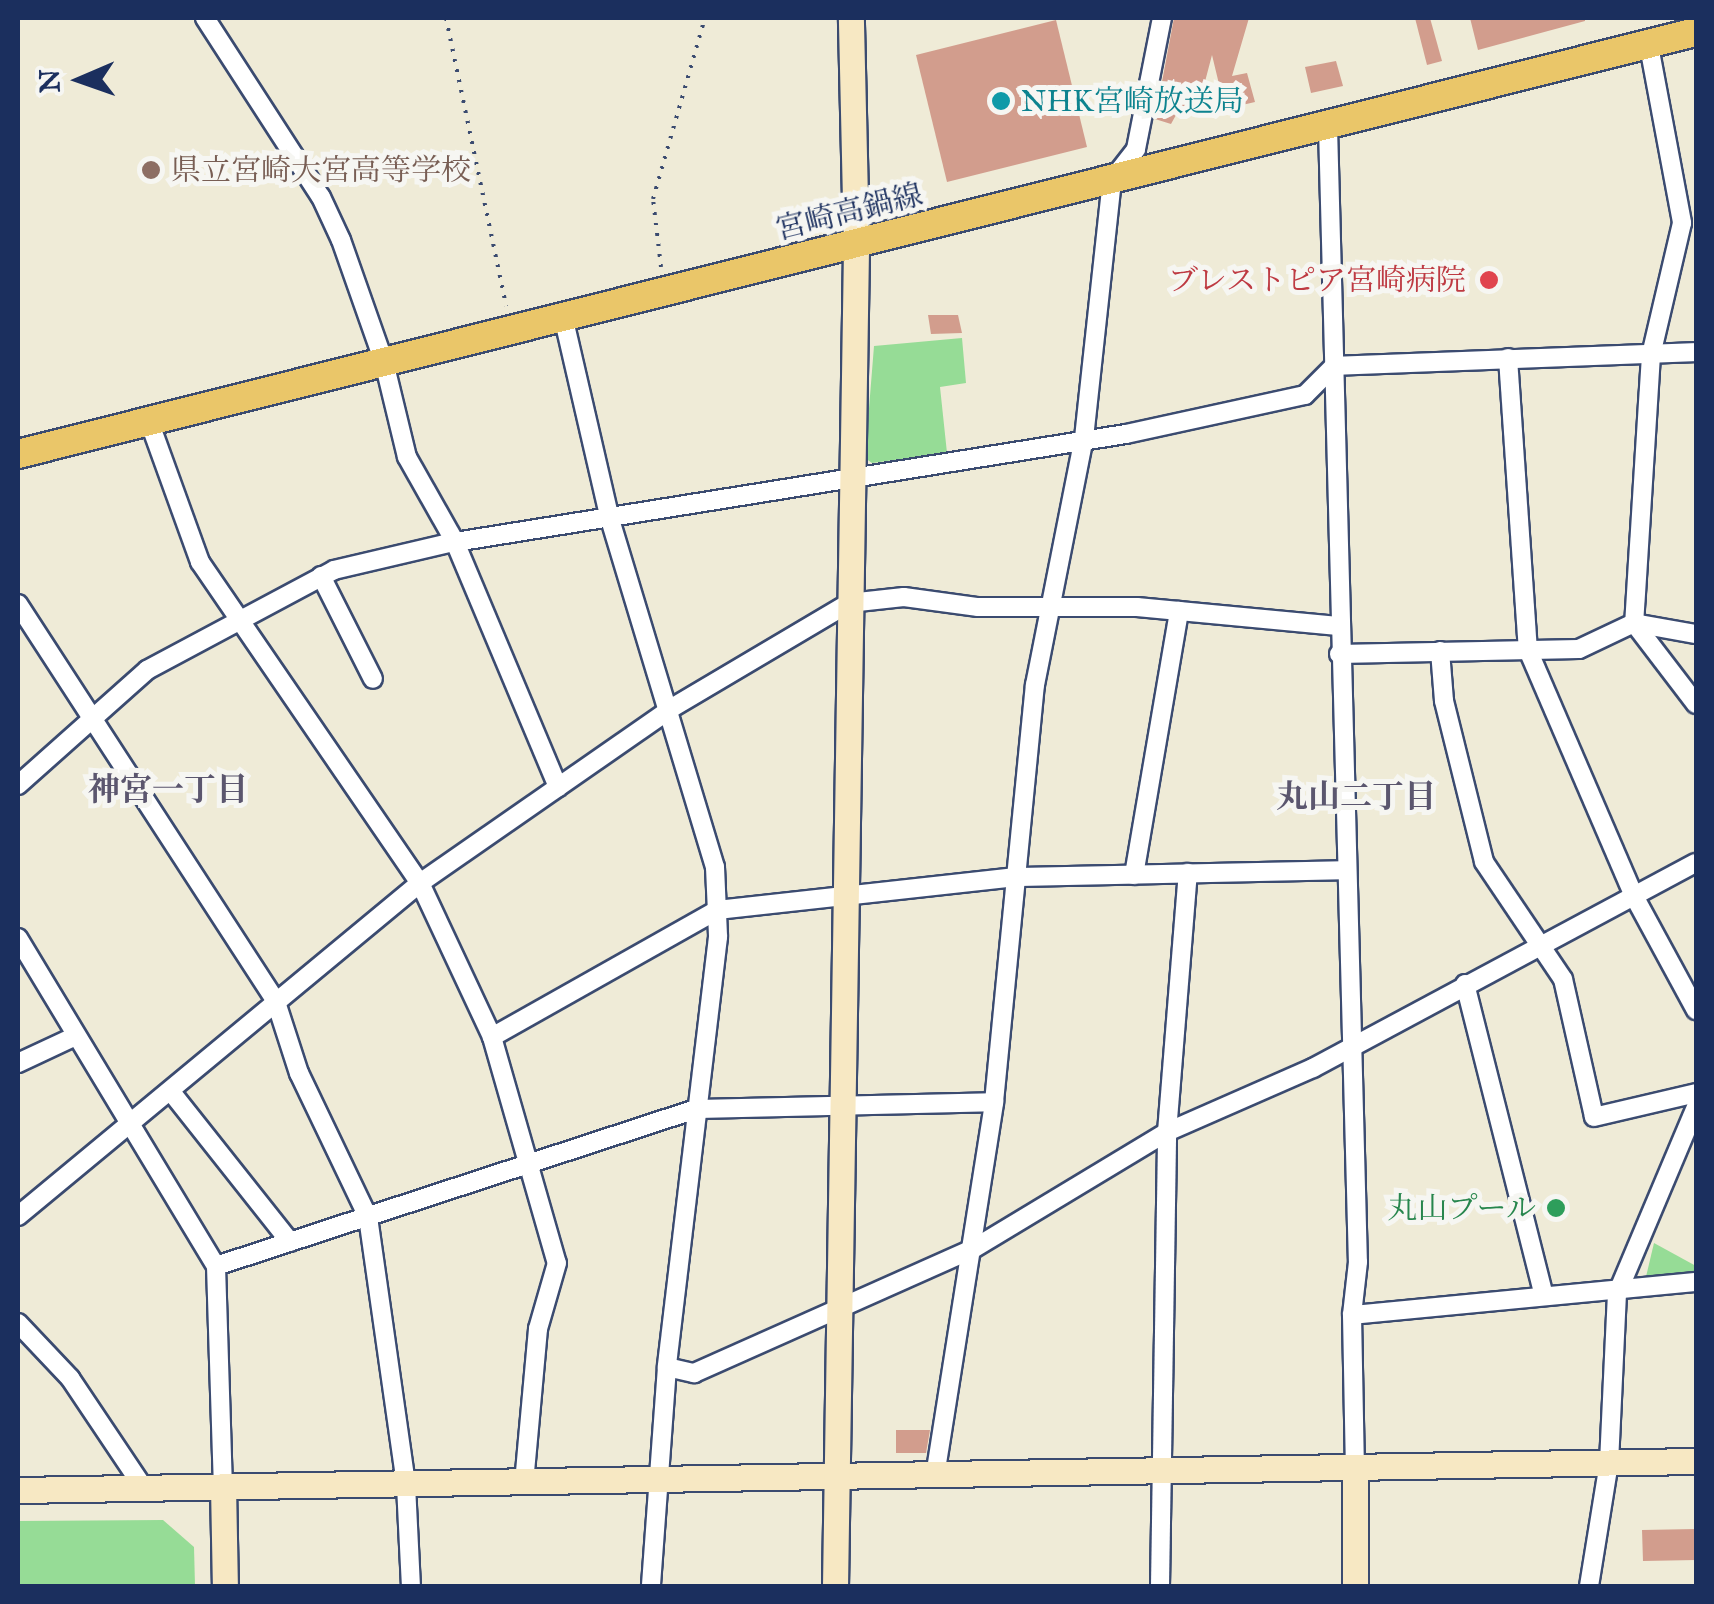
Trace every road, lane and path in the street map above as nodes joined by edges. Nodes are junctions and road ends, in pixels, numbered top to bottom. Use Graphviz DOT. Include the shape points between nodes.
graph roads {
  1 [pos="204,18"];
  2 [pos="446,18"];
  3 [pos="705,18"];
  4 [pos="852,18"];
  5 [pos="1162,18"];
  6 [pos="1696,32"];
  7 [pos="1650,46"];
  8 [pos="1328,127"];
  9 [pos="1112,180"];
  10 [pos="856,244"];
  11 [pos="664,292"];
  12 [pos="564,316"];
  13 [pos="511,330"];
  14 [pos="1696,352"];
  15 [pos="1650,355"];
  16 [pos="1508,358"];
  17 [pos="384,362"];
  18 [pos="1334,366"];
  19 [pos="149,421"];
  20 [pos="1084,438"];
  21 [pos="18,454"];
  22 [pos="853,476"];
  23 [pos="608,516"];
  24 [pos="455,542"];
  25 [pos="322,576"];
  26 [pos="849,603"];
  27 [pos="18,604"];
  28 [pos="1054,604"];
  29 [pos="1179,611"];
  30 [pos="234,618"];
  31 [pos="1634,623"];
  32 [pos="1338,626"];
  33 [pos="1696,634"];
  34 [pos="1528,650"];
  35 [pos="1440,652"];
  36 [pos="1339,654"];
  37 [pos="373,679"];
  38 [pos="1694,696"];
  39 [pos="670,710"];
  40 [pos="95,715"];
  41 [pos="18,784"];
  42 [pos="558,788"];
  43 [pos="1696,862"];
  44 [pos="1345,870"];
  45 [pos="1188,873"];
  46 [pos="1134,874"];
  47 [pos="1016,877"];
  48 [pos="420,883"];
  49 [pos="842,895"];
  50 [pos="1634,896"];
  51 [pos="717,910"];
  52 [pos="18,938"];
  53 [pos="1542,944"];
  54 [pos="1466,984"];
  55 [pos="276,1002"];
  56 [pos="1696,1010"];
  57 [pos="76,1036"];
  58 [pos="492,1037"];
  59 [pos="1351,1048"];
  60 [pos="18,1063"];
  61 [pos="172,1093"];
  62 [pos="1696,1093"];
  63 [pos="994,1102"];
  64 [pos="843,1105"];
  65 [pos="1696,1107"];
  66 [pos="696,1109"];
  67 [pos="132,1128"];
  68 [pos="1167,1132"];
  69 [pos="530,1166"];
  70 [pos="18,1216"];
  71 [pos="368,1217"];
  72 [pos="290,1242"];
  73 [pos="973,1249"];
  74 [pos="216,1266"];
  75 [pos="1696,1282"];
  76 [pos="1542,1293"];
  77 [pos="1617,1294"];
  78 [pos="842,1312"];
  79 [pos="1352,1314"];
  80 [pos="18,1323"];
  81 [pos="667,1368"];
  82 [pos="1608,1462"];
  83 [pos="1696,1462"];
  84 [pos="1355,1467"];
  85 [pos="1166,1472"];
  86 [pos="837,1475"];
  87 [pos="936,1476"];
  88 [pos="656,1479"];
  89 [pos="524,1483"];
  90 [pos="406,1485"];
  91 [pos="223,1486"];
  92 [pos="143,1487"];
  93 [pos="18,1490"];
  94 [pos="225,1586"];
  95 [pos="412,1586"];
  96 [pos="651,1586"];
  97 [pos="835,1586"];
  98 [pos="1160,1586"];
  99 [pos="1355,1586"];
  100 [pos="1588,1586"];
  1 -- 17 [label="street" via="321,197"];
  2 -- 13 [label="path"];
  3 -- 11 [label="path" via="654,199"];
  4 -- 10 [label="street"];
  5 -- 9 [label="street" via="1136,149"];
  6 -- 7 [label="main road, 宮崎高鍋線"];
  7 -- 8 [label="main road, 宮崎高鍋線"];
  7 -- 15 [label="street" via="1682,223"];
  8 -- 9 [label="main road, 宮崎高鍋線"];
  8 -- 18 [label="street"];
  9 -- 10 [label="main road, 宮崎高鍋線"];
  9 -- 20 [label="street"];
  10 -- 11 [label="main road, 宮崎高鍋線"];
  10 -- 22 [label="street"];
  11 -- 12 [label="main road, 宮崎高鍋線"];
  12 -- 13 [label="main road, 宮崎高鍋線"];
  12 -- 23 [label="street"];
  13 -- 17 [label="main road, 宮崎高鍋線"];
  14 -- 15 [label="street"];
  15 -- 16 [label="street"];
  15 -- 31 [label="street"];
  16 -- 18 [label="street"];
  16 -- 34 [label="street"];
  17 -- 19 [label="main road, 宮崎高鍋線"];
  17 -- 24 [label="street" via="407,457"];
  18 -- 20 [label="street" via="1305,395"];
  18 -- 32 [label="street"];
  19 -- 21 [label="main road, 宮崎高鍋線"];
  19 -- 30 [label="street" via="200,562"];
  20 -- 22 [label="street" via="894,475"];
  20 -- 28 [label="street"];
  22 -- 23 [label="street"];
  22 -- 26 [label="street"];
  23 -- 24 [label="street"];
  23 -- 39 [label="street"];
  24 -- 25 [label="street"];
  24 -- 42 [label="street"];
  25 -- 30 [label="street"];
  25 -- 37 [label="street"];
  26 -- 28 [label="street" via="904,597 978,607"];
  26 -- 39 [label="street"];
  26 -- 49 [label="street"];
  27 -- 40 [label="street"];
  28 -- 29 [label="street"];
  28 -- 47 [label="street" via="1034,685"];
  29 -- 32 [label="street"];
  29 -- 46 [label="street"];
  30 -- 40 [label="street" via="148,670"];
  30 -- 48 [label="street"];
  31 -- 33 [label="street"];
  31 -- 34 [label="street" via="1579,649"];
  31 -- 38 [label="street"];
  32 -- 36 [label="street"];
  34 -- 35 [label="street"];
  34 -- 50 [label="street"];
  35 -- 36 [label="street"];
  35 -- 53 [label="street" via="1444,702 1484,862"];
  36 -- 44 [label="street"];
  39 -- 42 [label="street"];
  39 -- 51 [label="street" via="714,867"];
  40 -- 41 [label="street"];
  40 -- 55 [label="street"];
  42 -- 48 [label="street"];
  43 -- 50 [label="street"];
  44 -- 45 [label="street"];
  44 -- 59 [label="street"];
  45 -- 46 [label="street"];
  45 -- 68 [label="street"];
  46 -- 47 [label="street"];
  47 -- 49 [label="street"];
  47 -- 63 [label="street"];
  48 -- 55 [label="street"];
  48 -- 58 [label="street"];
  49 -- 51 [label="street"];
  49 -- 64 [label="street"];
  50 -- 53 [label="street"];
  50 -- 56 [label="street"];
  51 -- 58 [label="street"];
  51 -- 66 [label="street"];
  52 -- 57 [label="street"];
  53 -- 54 [label="street"];
  53 -- 62 [label="street" via="1563,979 1594,1117"];
  54 -- 59 [label="street"];
  54 -- 76 [label="street"];
  55 -- 61 [label="street"];
  55 -- 71 [label="street" via="299,1073"];
  57 -- 60 [label="street"];
  57 -- 67 [label="street"];
  58 -- 69 [label="street"];
  59 -- 68 [label="street"];
  59 -- 79 [label="street" via="1358,1262"];
  61 -- 67 [label="street"];
  61 -- 72 [label="street"];
  63 -- 64 [label="street"];
  63 -- 73 [label="street"];
  64 -- 66 [label="street"];
  64 -- 78 [label="street"];
  65 -- 77 [label="street"];
  66 -- 69 [label="street"];
  66 -- 81 [label="street"];
  67 -- 70 [label="street"];
  67 -- 74 [label="street"];
  68 -- 73 [label="street"];
  68 -- 85 [label="street"];
  69 -- 71 [label="street"];
  69 -- 89 [label="street" via="557,1263 538,1330"];
  71 -- 72 [label="street"];
  71 -- 90 [label="street"];
  72 -- 74 [label="street"];
  73 -- 78 [label="street"];
  73 -- 87 [label="street"];
  74 -- 91 [label="street"];
  75 -- 77 [label="street"];
  76 -- 77 [label="street"];
  76 -- 79 [label="street"];
  77 -- 82 [label="street"];
  78 -- 81 [label="street" via="694,1373"];
  78 -- 86 [label="street"];
  79 -- 84 [label="street"];
  80 -- 92 [label="street" via="70,1378"];
  81 -- 88 [label="street"];
  82 -- 83 [label="street"];
  82 -- 84 [label="street"];
  82 -- 100 [label="street"];
  84 -- 85 [label="street"];
  84 -- 99 [label="street"];
  85 -- 87 [label="street"];
  85 -- 98 [label="street"];
  86 -- 87 [label="street"];
  86 -- 88 [label="street"];
  86 -- 97 [label="street"];
  88 -- 89 [label="street"];
  88 -- 96 [label="street"];
  89 -- 90 [label="street"];
  90 -- 91 [label="street"];
  90 -- 95 [label="street"];
  91 -- 92 [label="street"];
  91 -- 94 [label="street"];
  92 -- 93 [label="street"];
}
